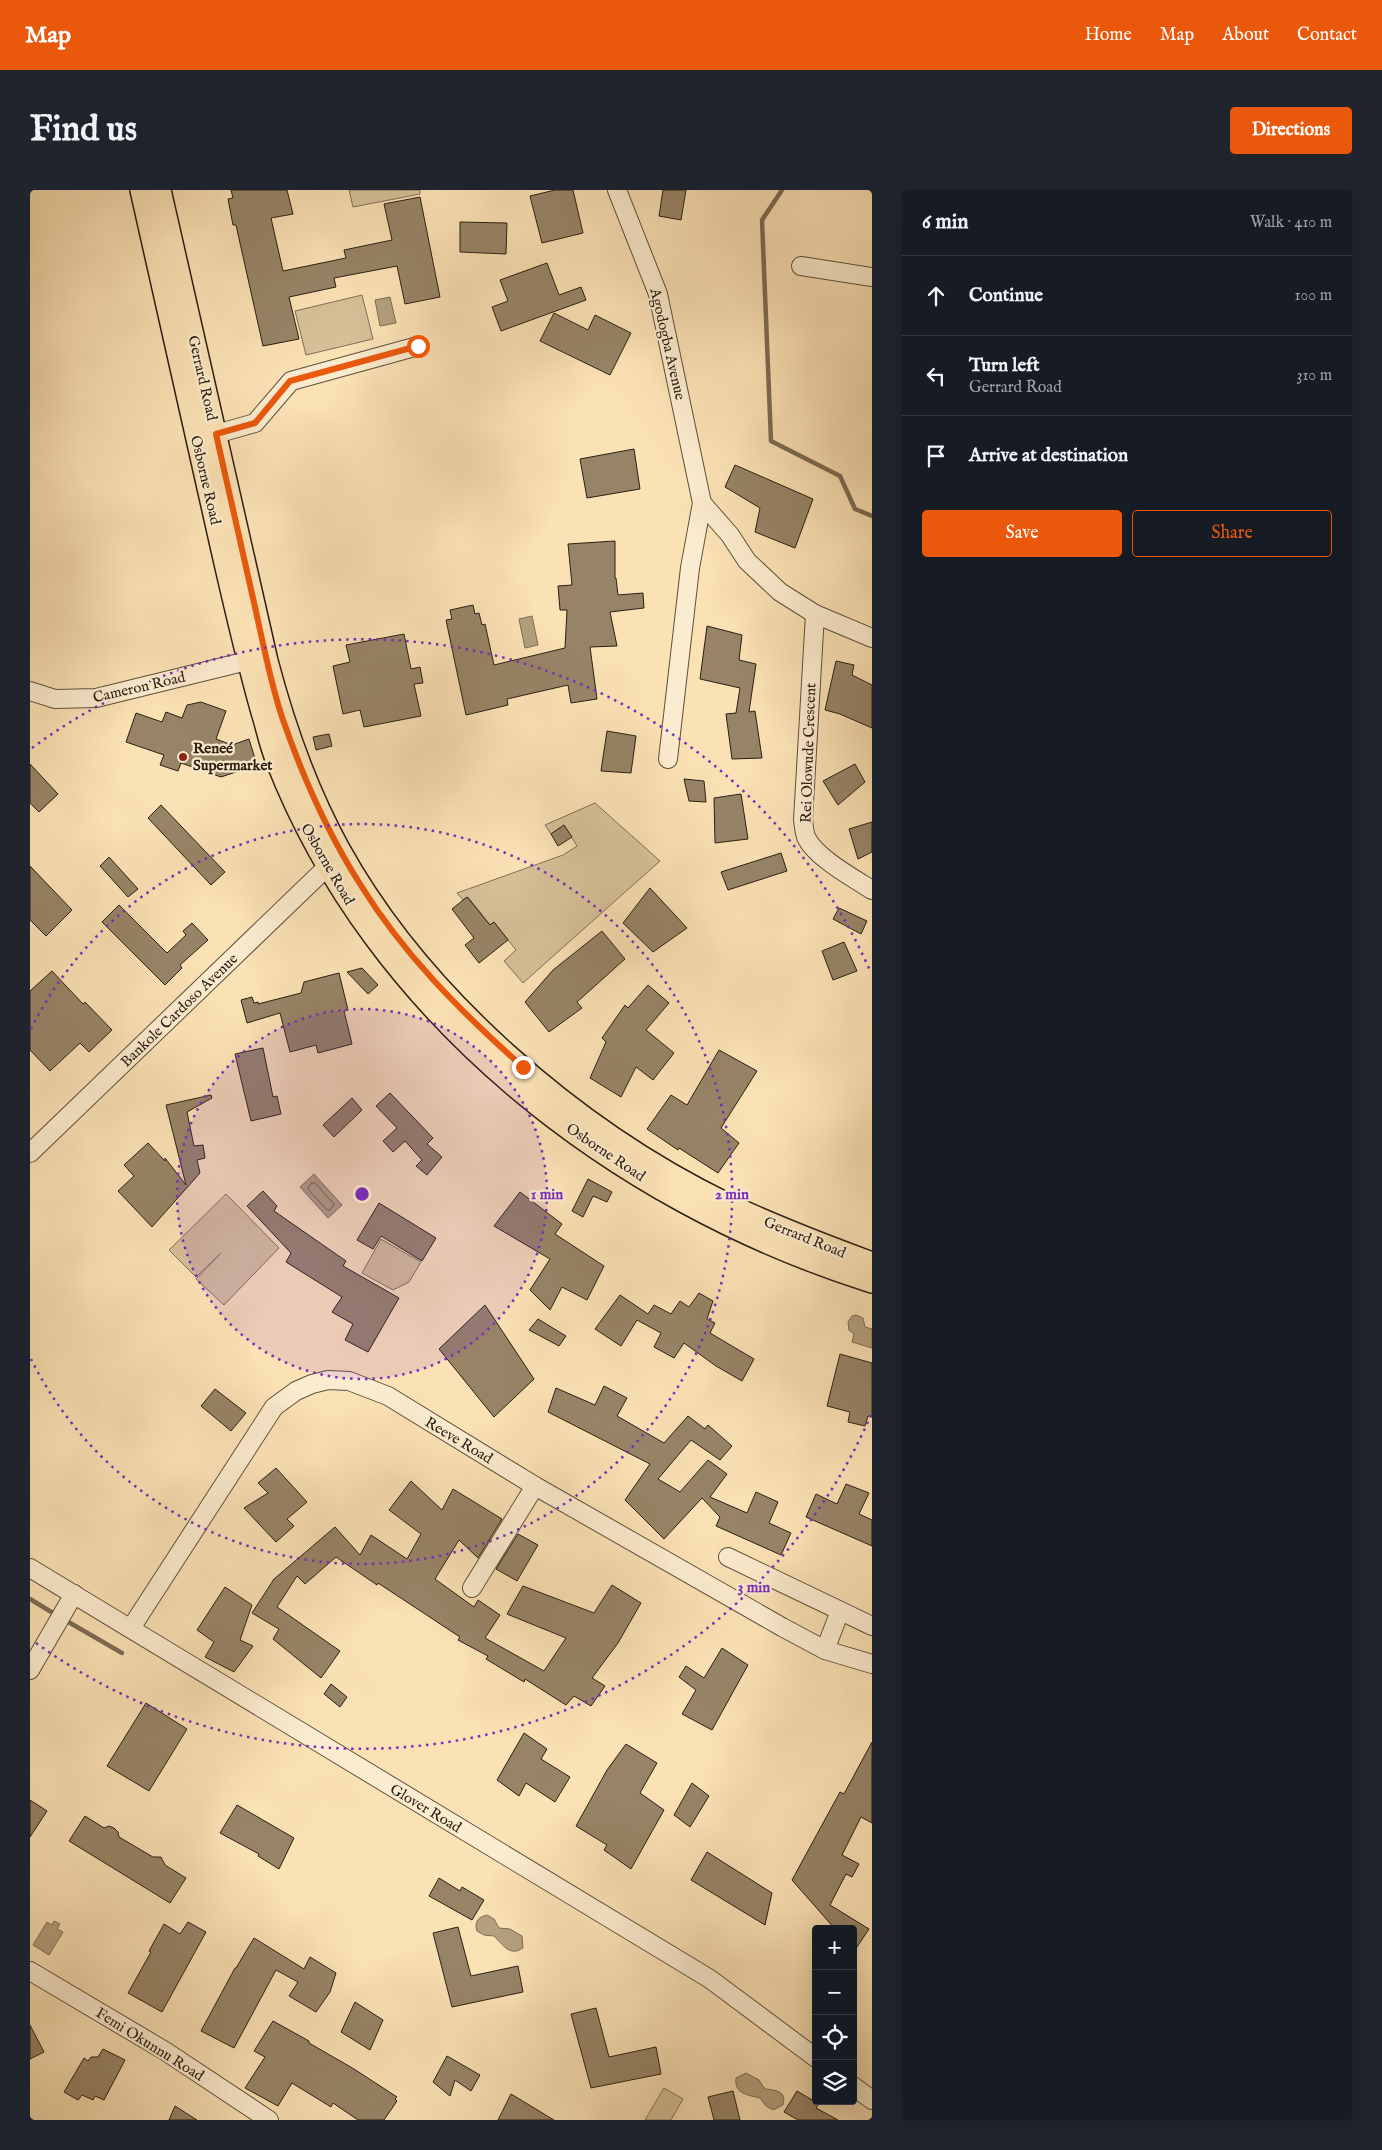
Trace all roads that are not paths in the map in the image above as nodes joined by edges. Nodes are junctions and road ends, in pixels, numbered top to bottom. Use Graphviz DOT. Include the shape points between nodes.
graph roads {
  1 [pos="141,190"];
  2 [pos="160,190"];
  3 [pos="617,190"];
  4 [pos="801,266"];
  5 [pos="872,277"];
  6 [pos="418,346"];
  7 [pos="216,434"];
  8 [pos="702,503"];
  9 [pos="815,614"];
  10 [pos="872,638"];
  11 [pos="247,661"];
  12 [pos="30,691"];
  13 [pos="668,759"];
  14 [pos="327,867"];
  15 [pos="872,890"];
  16 [pos="30,1153"];
  17 [pos="872,1263"];
  18 [pos="872,1282"];
  19 [pos="535,1486"];
  20 [pos="728,1558"];
  21 [pos="30,1568"];
  22 [pos="472,1588"];
  23 [pos="74,1594"];
  24 [pos="840,1611"];
  25 [pos="872,1626"];
  26 [pos="131,1628"];
  27 [pos="825,1650"];
  28 [pos="872,1664"];
  29 [pos="30,1670"];
  30 [pos="30,1971"];
  31 [pos="812,2055"];
  32 [pos="857,2089"];
  33 [pos="872,2100"];
  34 [pos="269,2120"];
  1 -- 11 [label="main road, Osborne Road"];
  2 -- 7 [label="main road, Gerrard Road"];
  3 -- 8 [label="street, Agodogba Avenue" via="658,294"];
  4 -- 5 [label="street"];
  6 -- 7 [label="street" via="290,381 255,423"];
  7 -- 17 [label="main road, Gerrard Road" via="267,661 285,724 318,808 339,848 398,937 445,993 482,1030 572,1107 637,1154 726,1203"];
  8 -- 9 [label="street" via="730,535 747,561 780,592"];
  8 -- 13 [label="street" via="690,568"];
  9 -- 10 [label="street"];
  9 -- 15 [label="street, Rei Olowude Crescent" via="803,820 806,839 842,872"];
  11 -- 12 [label="street, Cameron Road" via="96,698 55,699"];
  11 -- 14 [label="main road, Osborne Road" via="275,756"];
  14 -- 16 [label="street, Bankole Cardoso Avenue"];
  14 -- 18 [label="main road, Osborne Road" via="414,988 482,1056 548,1112 624,1166 718,1219"];
  19 -- 22 [label="street"];
  19 -- 26 [label="street, Reeve Road" via="388,1396 349,1381 328,1380 312,1384 284,1398 274,1407"];
  19 -- 27 [label="street, Reeve Road"];
  20 -- 24 [label="street"];
  21 -- 23 [label="street, Glover Road"];
  23 -- 26 [label="street, Glover Road"];
  23 -- 29 [label="street"];
  24 -- 25 [label="street"];
  24 -- 27 [label="street"];
  26 -- 31 [label="street, Glover Road" via="710,1979"];
  27 -- 28 [label="street, Reeve Road"];
  30 -- 34 [label="street, Femi Okunnu Road" via="165,2051"];
  32 -- 33 [label="street"];
}
